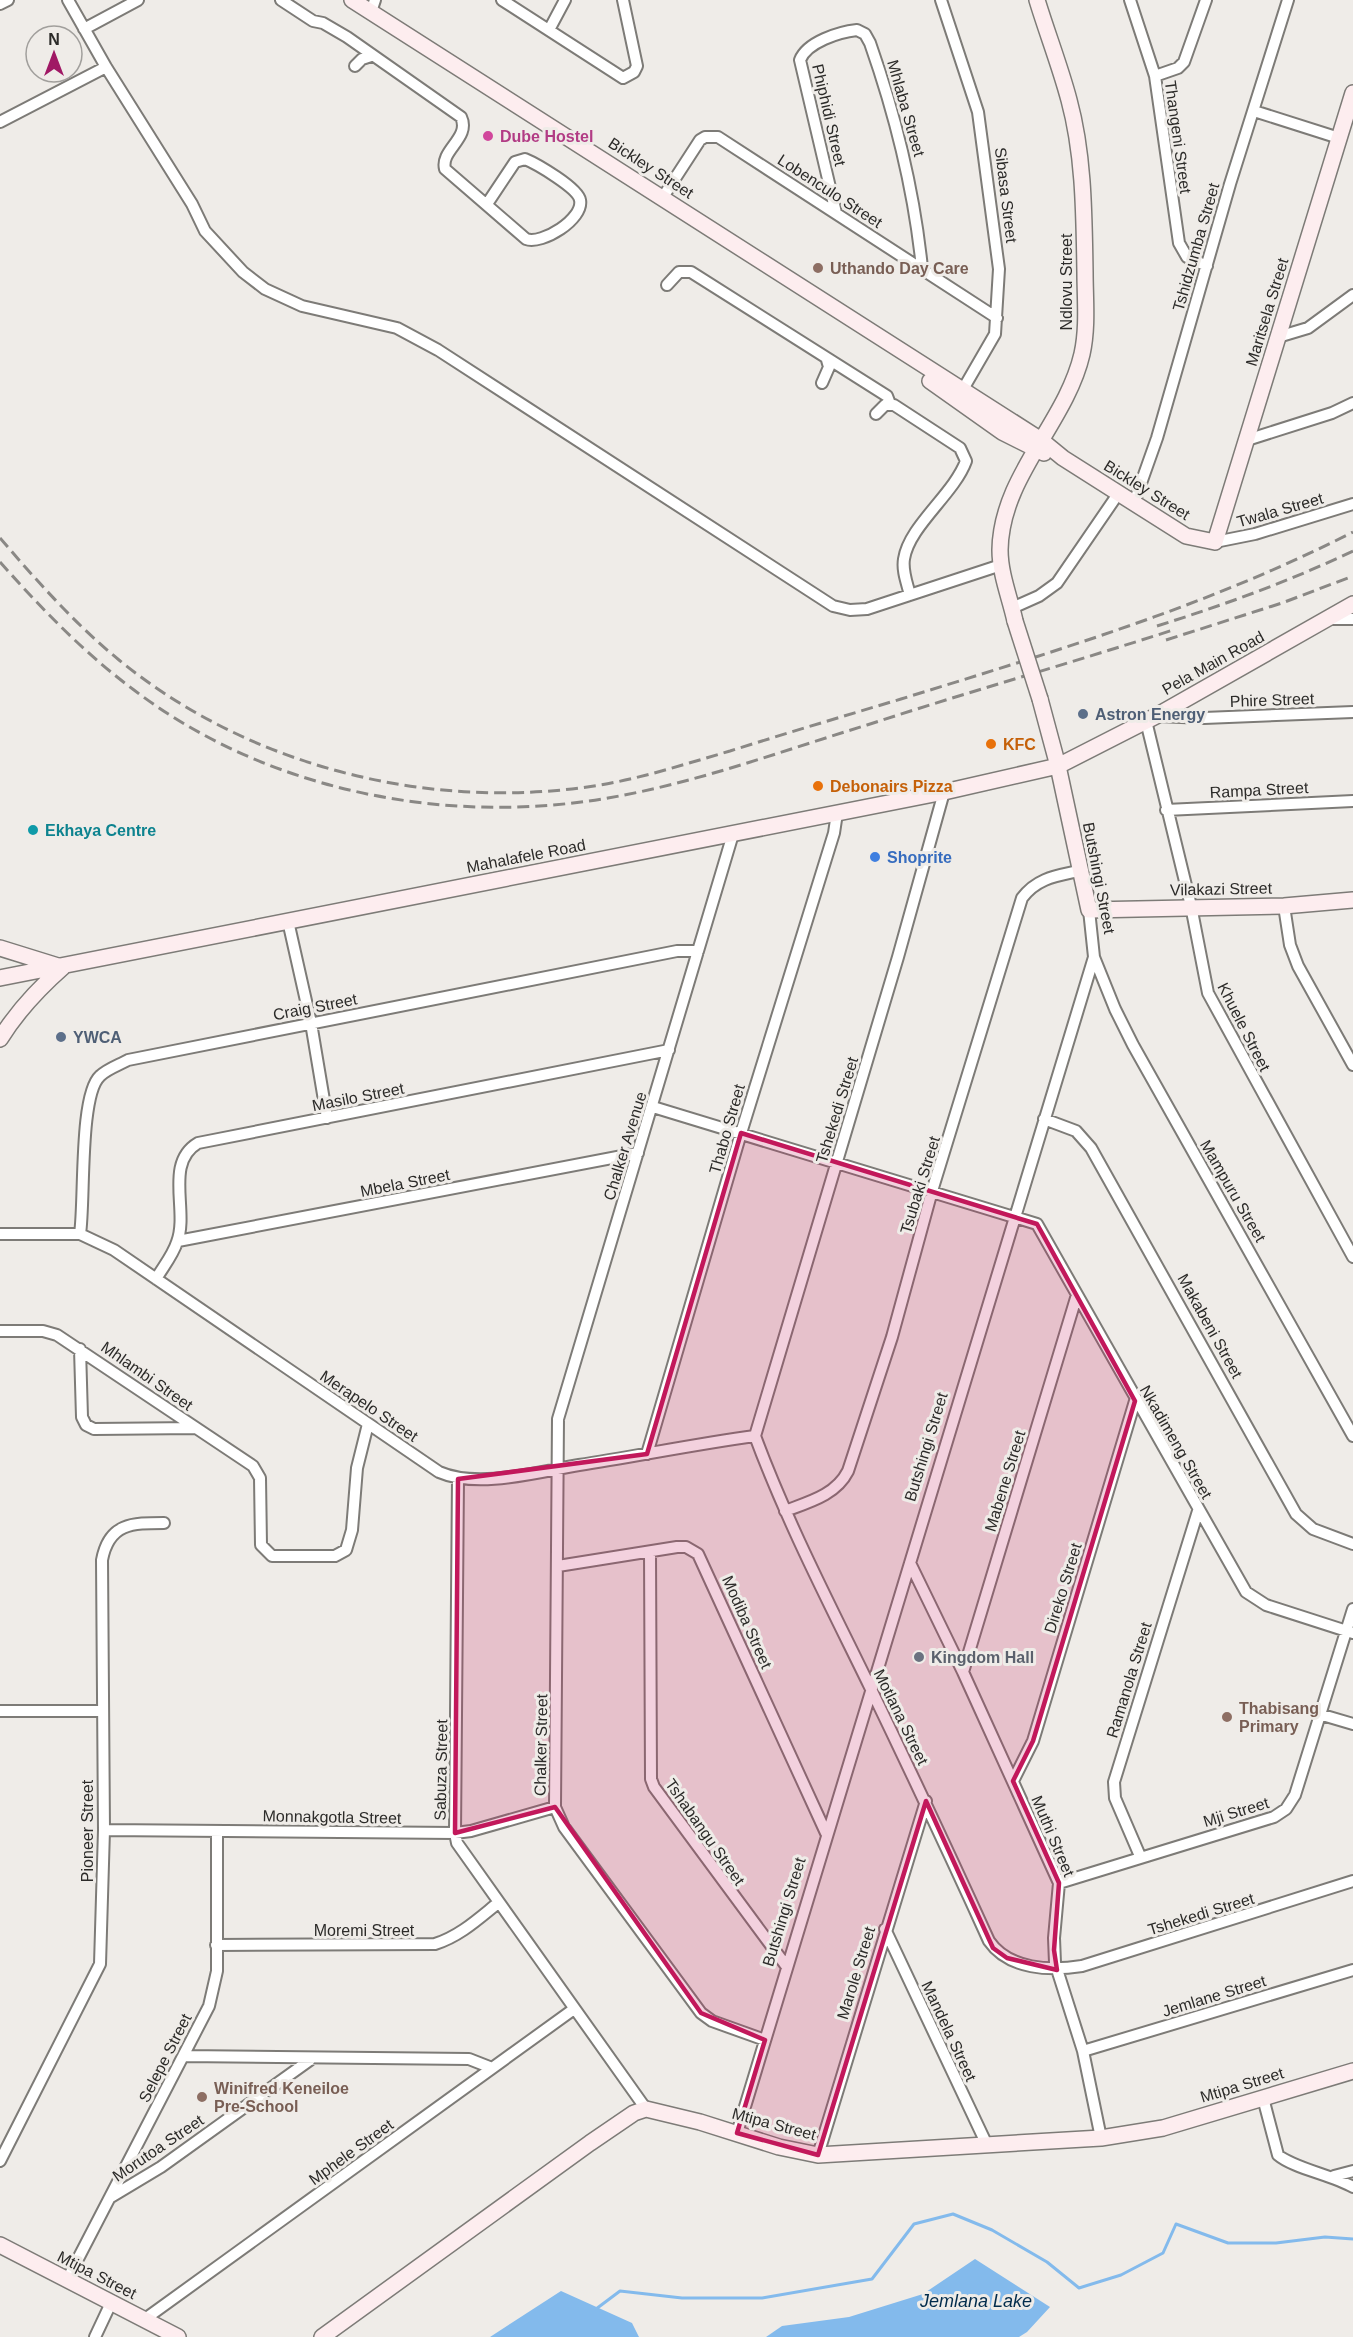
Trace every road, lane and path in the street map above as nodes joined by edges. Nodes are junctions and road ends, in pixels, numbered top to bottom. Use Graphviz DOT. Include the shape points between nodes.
graph roads {
  1 [pos="8,0"];
  2 [pos="68,0"];
  3 [pos="138,0"];
  4 [pos="281,0"];
  5 [pos="352,0"];
  6 [pos="502,0"];
  7 [pos="565,0"];
  8 [pos="623,0"];
  9 [pos="941,0"];
  10 [pos="1037,0"];
  11 [pos="1130,0"];
  12 [pos="1206,0"];
  13 [pos="1288,0"];
  14 [pos="0,4"];
  15 [pos="373,6"];
  16 [pos="81,24"];
  17 [pos="84,29"];
  18 [pos="549,30"];
  19 [pos="371,56"];
  20 [pos="800,60"];
  21 [pos="356,66"];
  22 [pos="106,67"];
  23 [pos="1155,76"];
  24 [pos="1353,93"];
  25 [pos="1254,111"];
  26 [pos="0,122"];
  27 [pos="1339,138"];
  28 [pos="663,197"];
  29 [pos="487,204"];
  30 [pos="836,213"];
  31 [pos="1207,266"];
  32 [pos="922,268"];
  33 [pos="667,285"];
  34 [pos="1353,295"];
  35 [pos="997,318"];
  36 [pos="867,331"];
  37 [pos="1278,338"];
  38 [pos="827,360"];
  39 [pos="822,383"];
  40 [pos="962,391"];
  41 [pos="1353,403"];
  42 [pos="890,404"];
  43 [pos="876,414"];
  44 [pos="1247,441"];
  45 [pos="1038,446"];
  46 [pos="1118,494"];
  47 [pos="1134,503"];
  48 [pos="1353,504"];
  49 [pos="1215,542"];
  50 [pos="1001,565"];
  51 [pos="910,595"];
  52 [pos="1353,604"];
  53 [pos="1013,614"];
  54 [pos="1327,619"];
  55 [pos="1353,619"];
  56 [pos="1040,699"];
  57 [pos="1353,712"];
  58 [pos="1151,719"];
  59 [pos="1058,766"];
  60 [pos="944,792"];
  61 [pos="1353,801"];
  62 [pos="1166,810"];
  63 [pos="837,813"];
  64 [pos="733,834"];
  65 [pos="1079,871"];
  66 [pos="1353,900"];
  67 [pos="1191,906"];
  68 [pos="1284,906"];
  69 [pos="1089,910"];
  70 [pos="288,921"];
  71 [pos="0,948"];
  72 [pos="698,951"];
  73 [pos="1094,957"];
  74 [pos="63,967"];
  75 [pos="0,978"];
  76 [pos="311,1023"];
  77 [pos="0,1039"];
  78 [pos="669,1050"];
  79 [pos="1353,1065"];
  80 [pos="653,1107"];
  81 [pos="327,1118"];
  82 [pos="1044,1119"];
  83 [pos="741,1133"];
  84 [pos="638,1153"];
  85 [pos="837,1162"];
  86 [pos="932,1191"];
  87 [pos="1016,1216"];
  88 [pos="0,1234"];
  89 [pos="80,1234"];
  90 [pos="178,1241"];
  91 [pos="1353,1257"];
  92 [pos="156,1279"];
  93 [pos="1076,1298"];
  94 [pos="0,1331"];
  95 [pos="80,1349"];
  96 [pos="1135,1401"];
  97 [pos="368,1424"];
  98 [pos="196,1428"];
  99 [pos="755,1436"];
  100 [pos="1353,1436"];
  101 [pos="647,1454"];
  102 [pos="557,1468"];
  103 [pos="458,1479"];
  104 [pos="785,1511"];
  105 [pos="1198,1511"];
  106 [pos="164,1523"];
  107 [pos="1353,1544"];
  108 [pos="650,1552"];
  109 [pos="910,1563"];
  110 [pos="558,1566"];
  111 [pos="1353,1609"];
  112 [pos="1349,1632"];
  113 [pos="963,1672"];
  114 [pos="872,1692"];
  115 [pos="102,1711"];
  116 [pos="0,1712"];
  117 [pos="1319,1714"];
  118 [pos="1353,1724"];
  119 [pos="1012,1781"];
  120 [pos="926,1801"];
  121 [pos="555,1807"];
  122 [pos="104,1830"];
  123 [pos="217,1831"];
  124 [pos="455,1833"];
  125 [pos="826,1833"];
  126 [pos="1140,1856"];
  127 [pos="1353,1881"];
  128 [pos="1059,1883"];
  129 [pos="498,1903"];
  130 [pos="885,1929"];
  131 [pos="216,1945"];
  132 [pos="787,1967"];
  133 [pos="1057,1970"];
  134 [pos="1353,1970"];
  135 [pos="574,2009"];
  136 [pos="765,2040"];
  137 [pos="1083,2051"];
  138 [pos="183,2056"];
  139 [pos="310,2059"];
  140 [pos="492,2068"];
  141 [pos="1353,2071"];
  142 [pos="1263,2098"];
  143 [pos="646,2109"];
  144 [pos="737,2133"];
  145 [pos="1101,2138"];
  146 [pos="987,2145"];
  147 [pos="818,2155"];
  148 [pos="0,2162"];
  149 [pos="1353,2171"];
  150 [pos="1334,2176"];
  151 [pos="1353,2187"];
  152 [pos="110,2197"];
  153 [pos="0,2245"];
  154 [pos="67,2280"];
  155 [pos="111,2303"];
  156 [pos="145,2319"];
  157 [pos="95,2337"];
  158 [pos="178,2337"];
  159 [pos="322,2337"];
  1 -- 14 [label="street"];
  2 -- 16 [label="street"];
  3 -- 17 [label="street"];
  4 -- 19 [label="street" via="312,24 336,30"];
  5 -- 15 [label="street, Bickley Street"];
  6 -- 18 [label="street"];
  7 -- 18 [label="street"];
  8 -- 18 [label="street" via="637,66 623,78"];
  9 -- 35 [label="street, Sibasa Street" via="973,93 982,133 998,245"];
  10 -- 45 [label="street, Ndlovu Street" via="1069,101 1079,156 1086,319 1081,356 1063,401"];
  11 -- 23 [label="street, Thangeni Street"];
  12 -- 23 [label="street" via="1184,62"];
  13 -- 25 [label="street, Tshidzumba Street"];
  15 -- 28 [label="street, Bickley Street"];
  17 -- 22 [label="street"];
  19 -- 21 [label="street"];
  19 -- 29 [label="street" via="461,117 462,132 443,165"];
  20 -- 30 [label="street, Phiphidi Street"];
  20 -- 32 [label="street, Mhlaba Street" via="812,46 853,30 868,38 900,138"];
  22 -- 26 [label="street"];
  22 -- 51 [label="street" via="176,176 205,231 243,272 265,289 302,306 397,328 438,350 833,606 867,609"];
  23 -- 31 [label="street, Thangeni Street" via="1179,243 1187,257"];
  24 -- 27 [label="street, Maritsela Street"];
  25 -- 27 [label="street"];
  25 -- 31 [label="street, Tshidzumba Street"];
  27 -- 37 [label="street, Maritsela Street"];
  28 -- 30 [label="street, Lobenculo Street" via="700,140 713,136"];
  28 -- 36 [label="street, Bickley Street"];
  29 -- 29 [label="street" via="534,242 578,216 581,202 574,189 525,159 514,162"];
  30 -- 32 [label="street, Lobenculo Street"];
  31 -- 47 [label="street, Tshidzumba Street"];
  32 -- 35 [label="street, Lobenculo Street"];
  33 -- 38 [label="street" via="679,272 691,272"];
  34 -- 37 [label="street" via="1308,328"];
  35 -- 40 [label="street, Sibasa Street" via="995,334"];
  36 -- 40 [label="street, Bickley Street"];
  36 -- 45 [label="street, Bickley Street" via="977,415"];
  37 -- 44 [label="street, Maritsela Street"];
  38 -- 39 [label="street" via="829,367"];
  38 -- 42 [label="street" via="887,396"];
  40 -- 45 [label="street, Bickley Street"];
  41 -- 44 [label="street"];
  42 -- 43 [label="street"];
  42 -- 51 [label="street" via="960,448 966,461 908,547 904,573"];
  44 -- 49 [label="street, Maritsela Street"];
  45 -- 46 [label="street, Bickley Street"];
  45 -- 50 [label="street, Ndlovu Street" via="1005,513"];
  46 -- 47 [label="street, Bickley Street"];
  46 -- 53 [label="street" via="1057,583"];
  47 -- 49 [label="street, Bickley Street" via="1186,536"];
  48 -- 49 [label="street, Twala Street"];
  50 -- 51 [label="street"];
  50 -- 53 [label="street, Ndlovu Street"];
  52 -- 54 [label="street, Pela Main Road"];
  53 -- 56 [label="street, Ndlovu Street, bridge"];
  54 -- 55 [label="street"];
  54 -- 58 [label="street, Pela Main Road"];
  56 -- 59 [label="street, Butshingi Street"];
  57 -- 58 [label="street, Phire Street"];
  58 -- 59 [label="street, Pela Main Road"];
  58 -- 62 [label="street, Khuele Street"];
  59 -- 60 [label="street, Mahalafele Road"];
  59 -- 65 [label="street, Butshingi Street"];
  60 -- 63 [label="street, Mahalafele Road"];
  60 -- 85 [label="street, Tshekedi Street"];
  61 -- 62 [label="street, Rampa Street"];
  62 -- 67 [label="street, Khuele Street"];
  63 -- 64 [label="street, Mahalafele Road"];
  63 -- 83 [label="street, Thabo Street"];
  64 -- 70 [label="street, Mahalafele Road"];
  64 -- 72 [label="street, Chalker Avenue"];
  65 -- 69 [label="street, Butshingi Street"];
  65 -- 86 [label="street, Tsubaki Street" via="1042,879 1022,898"];
  66 -- 68 [label="street, Vilakazi Street"];
  67 -- 68 [label="street, Vilakazi Street"];
  67 -- 69 [label="street, Vilakazi Street"];
  67 -- 91 [label="street, Khuele Street" via="1208,993"];
  68 -- 79 [label="street" via="1290,945 1298,966"];
  69 -- 73 [label="street, Butshingi Street"];
  70 -- 74 [label="street, Mahalafele Road"];
  70 -- 76 [label="street"];
  71 -- 74 [label="street"];
  72 -- 76 [label="street, Craig Street" via="677,951"];
  72 -- 78 [label="street, Chalker Avenue"];
  73 -- 82 [label="street, Butshingi Street"];
  73 -- 100 [label="street, Mampuru Street" via="1133,1045"];
  74 -- 75 [label="street, Mahalafele Road"];
  74 -- 77 [label="street" via="36,990"];
  76 -- 81 [label="street"];
  76 -- 89 [label="street, Craig Street" via="128,1060 100,1076 88,1112"];
  78 -- 80 [label="street, Chalker Avenue"];
  78 -- 81 [label="street, Masilo Street"];
  80 -- 83 [label="street, Nkadimeng Street"];
  80 -- 84 [label="street, Chalker Avenue"];
  81 -- 90 [label="street, Masilo Street" via="189,1148 181,1162"];
  82 -- 87 [label="street, Butshingi Street"];
  82 -- 107 [label="street, Makabeni Street" via="1076,1131 1091,1148 1296,1514 1312,1529"];
  83 -- 85 [label="street, Nkadimeng Street"];
  83 -- 101 [label="street, Thabo Street"];
  84 -- 90 [label="street, Mbela Street"];
  84 -- 102 [label="street, Chalker Avenue" via="562,1402"];
  85 -- 86 [label="street, Nkadimeng Street"];
  85 -- 99 [label="street, Tshekedi Street"];
  86 -- 87 [label="street, Nkadimeng Street"];
  86 -- 104 [label="street, Tsubaki Street" via="892,1337 848,1471 831,1491"];
  87 -- 93 [label="street, Nkadimeng Street" via="1037,1224"];
  87 -- 109 [label="street, Butshingi Street"];
  88 -- 89 [label="street, Merapelo Street"];
  89 -- 92 [label="street, Merapelo Street" via="114,1250"];
  90 -- 92 [label="street, Masilo Street"];
  92 -- 97 [label="street, Merapelo Street"];
  93 -- 96 [label="street, Nkadimeng Street"];
  93 -- 113 [label="street, Mabene Street"];
  94 -- 95 [label="street, Mhlambi Street" via="43,1331"];
  95 -- 98 [label="street, Mhlambi Street"];
  95 -- 98 [label="street, Mhlambi Street" via="82,1417 87,1425 94,1429"];
  96 -- 105 [label="street, Nkadimeng Street"];
  96 -- 119 [label="street, Direko Street" via="1033,1741"];
  97 -- 98 [label="street, Mhlambi Street" via="357,1468 352,1530 346,1550 335,1556 281,1558 265,1552 261,1545 257,1471"];
  97 -- 103 [label="street, Merapelo Street" via="439,1472"];
  99 -- 101 [label="street, Merapelo Street"];
  99 -- 104 [label="street, Motlana Street"];
  101 -- 102 [label="street, Merapelo Street"];
  102 -- 103 [label="street, Merapelo Street"];
  102 -- 110 [label="street, Chalker Street"];
  103 -- 124 [label="street, Sabuza Street"];
  104 -- 114 [label="street, Motlana Street"];
  105 -- 112 [label="street, Nkadimeng Street" via="1252,1598"];
  105 -- 126 [label="street, Ramanola Street" via="1114,1782 1114,1798"];
  106 -- 115 [label="street, Pioneer Street" via="123,1528 111,1534 105,1544"];
  108 -- 110 [label="street, Modiba Street"];
  108 -- 125 [label="street, Modiba Street" via="686,1547 703,1561"];
  108 -- 132 [label="street, Tshabangu Street" via="651,1779"];
  109 -- 113 [label="street, Muthi Street"];
  109 -- 114 [label="street, Butshingi Street"];
  110 -- 121 [label="street, Chalker Street"];
  111 -- 112 [label="street, Mji Street"];
  112 -- 117 [label="street, Mji Street"];
  113 -- 119 [label="street, Muthi Street"];
  114 -- 120 [label="street, Motlana Street"];
  114 -- 125 [label="street, Butshingi Street"];
  115 -- 116 [label="street"];
  115 -- 122 [label="street, Pioneer Street"];
  117 -- 118 [label="street"];
  117 -- 126 [label="street, Mji Street" via="1295,1795 1286,1809 1274,1817"];
  119 -- 128 [label="street, Muthi Street"];
  120 -- 130 [label="street, Marole Street"];
  120 -- 133 [label="street, Motlana Street" via="993,1948 1006,1958"];
  121 -- 124 [label="street, Monnakgotla Street" via="471,1832"];
  121 -- 136 [label="street, Chalker Street" via="564,1827 701,2013 711,2021"];
  122 -- 123 [label="street, Monnakgotla Street"];
  122 -- 148 [label="street, Pioneer Street" via="100,1964"];
  123 -- 124 [label="street, Monnakgotla Street"];
  123 -- 131 [label="street, Selepe Street"];
  124 -- 129 [label="street, Sabuza Street" via="464,1856"];
  125 -- 132 [label="street, Butshingi Street"];
  126 -- 128 [label="street, Mji Street"];
  127 -- 133 [label="street, Tshekedi Street" via="1105,1959"];
  128 -- 133 [label="street, Muthi Street" via="1054,1950"];
  129 -- 131 [label="street, Moremi Street" via="471,1926 435,1944"];
  129 -- 135 [label="street, Sabuza Street"];
  130 -- 146 [label="street, Mandela Street"];
  130 -- 147 [label="street, Marole Street"];
  131 -- 138 [label="street, Selepe Street" via="214,1990"];
  132 -- 136 [label="street, Butshingi Street"];
  133 -- 137 [label="street, Muthi Street"];
  134 -- 137 [label="street, Jemlane Street"];
  135 -- 140 [label="street, Mphele Street"];
  135 -- 143 [label="street, Sabuza Street"];
  136 -- 144 [label="street, Butshingi Street"];
  137 -- 145 [label="street, Muthi Street"];
  138 -- 139 [label="street"];
  138 -- 152 [label="street, Selepe Street"];
  139 -- 140 [label="street" via="470,2059"];
  139 -- 152 [label="street, Morutoa Street" via="161,2167"];
  140 -- 156 [label="street, Mphele Street"];
  141 -- 142 [label="street, Mtipa Street"];
  142 -- 145 [label="street, Mtipa Street" via="1163,2128"];
  142 -- 150 [label="street" via="1278,2155"];
  143 -- 144 [label="street, Mtipa Street"];
  143 -- 159 [label="street" via="590,2143"];
  144 -- 147 [label="street, Mtipa Street"];
  145 -- 146 [label="street, Mtipa Street"];
  146 -- 147 [label="street, Mtipa Street"];
  149 -- 150 [label="street"];
  150 -- 151 [label="street"];
  152 -- 154 [label="street, Selepe Street"];
  153 -- 154 [label="street, Mtipa Street"];
  154 -- 155 [label="street, Mtipa Street"];
  155 -- 156 [label="street, Mtipa Street"];
  155 -- 157 [label="street"];
  156 -- 158 [label="street, Mtipa Street"];
}
